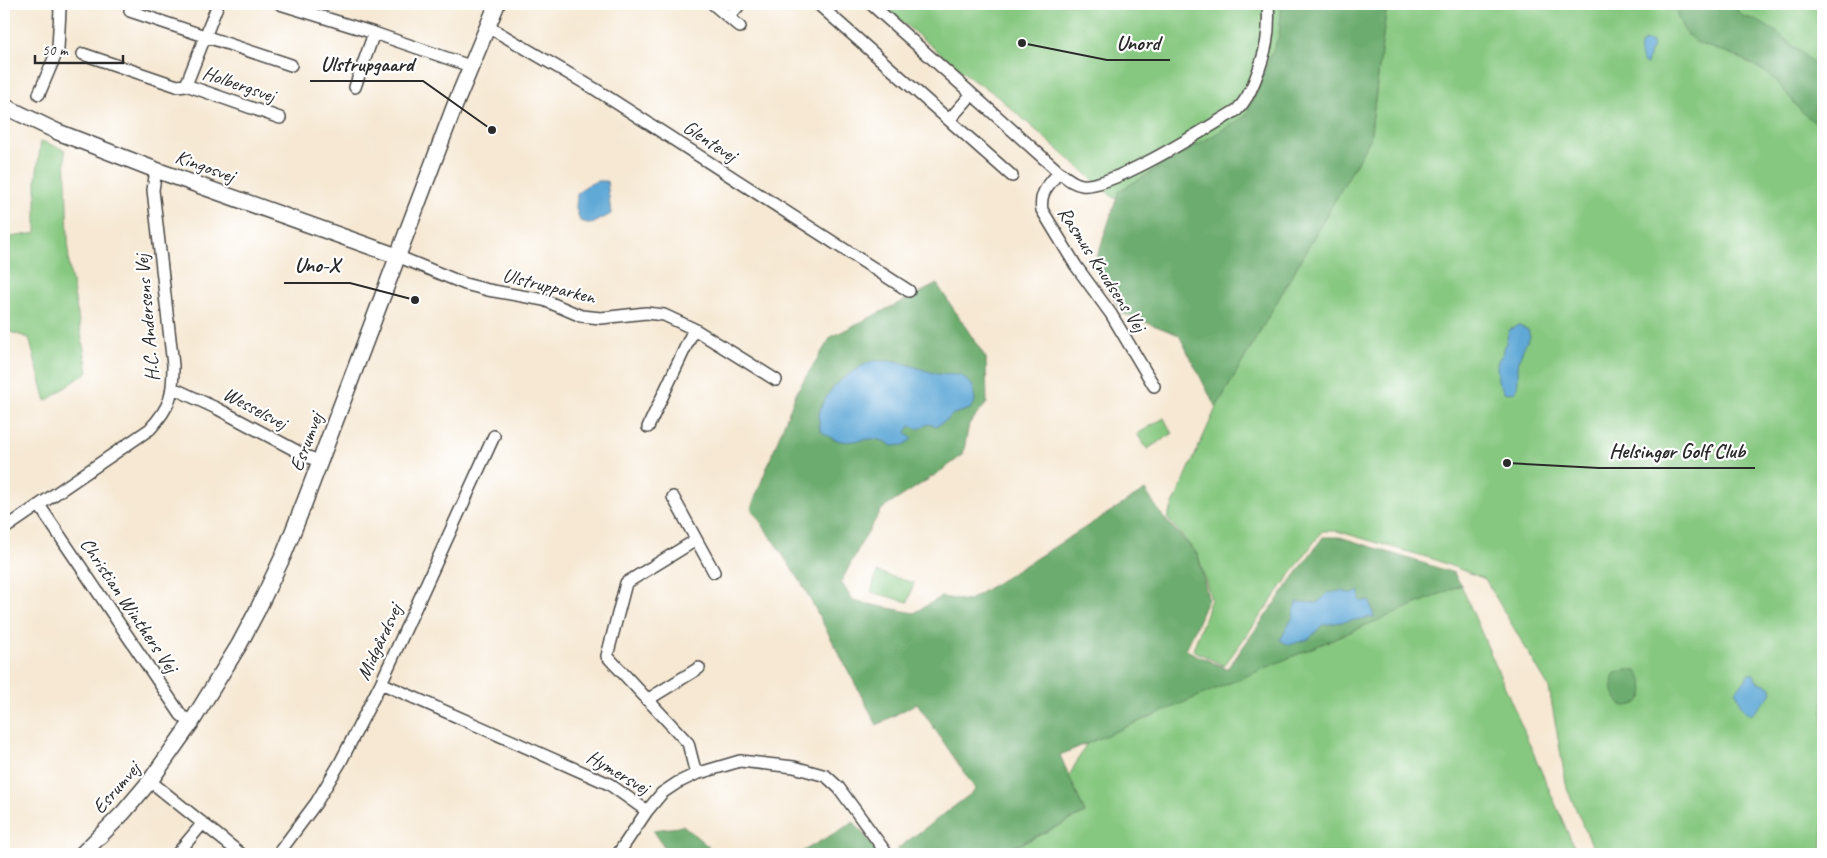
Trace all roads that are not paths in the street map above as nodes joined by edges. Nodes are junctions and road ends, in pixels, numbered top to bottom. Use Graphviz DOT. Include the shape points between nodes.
graph roads {
  1 [pos="57,4"];
  2 [pos="218,4"];
  3 [pos="280,4"];
  4 [pos="497,4"];
  5 [pos="713,4"];
  6 [pos="740,4"];
  7 [pos="818,4"];
  8 [pos="871,4"];
  9 [pos="1268,4"];
  10 [pos="130,10"];
  11 [pos="729,17"];
  12 [pos="487,26"];
  13 [pos="740,27"];
  14 [pos="374,33"];
  15 [pos="206,36"];
  16 [pos="83,54"];
  17 [pos="292,65"];
  18 [pos="470,66"];
  19 [pos="186,86"];
  20 [pos="355,87"];
  21 [pos="39,94"];
  22 [pos="972,94"];
  23 [pos="4,106"];
  24 [pos="280,118"];
  25 [pos="949,120"];
  26 [pos="156,170"];
  27 [pos="1059,172"];
  28 [pos="1012,176"];
  29 [pos="397,256"];
  30 [pos="909,291"];
  31 [pos="694,329"];
  32 [pos="776,380"];
  33 [pos="1154,386"];
  34 [pos="173,388"];
  35 [pos="648,427"];
  36 [pos="494,436"];
  37 [pos="320,461"];
  38 [pos="673,497"];
  39 [pos="40,505"];
  40 [pos="4,529"];
  41 [pos="696,540"];
  42 [pos="714,572"];
  43 [pos="699,668"];
  44 [pos="381,683"];
  45 [pos="647,700"];
  46 [pos="191,723"];
  47 [pos="696,774"];
  48 [pos="150,781"];
  49 [pos="648,811"];
  50 [pos="203,823"];
  51 [pos="82,854"];
  52 [pos="177,854"];
  53 [pos="241,854"];
  54 [pos="278,854"];
  55 [pos="618,854"];
  56 [pos="887,854"];
  1 -- 21 [label="street" via="60,9 58,49"];
  2 -- 15 [label="street, Holbergsvej"];
  3 -- 14 [label="street"];
  4 -- 12 [label="main road, Esrumvej"];
  5 -- 11 [label="street"];
  6 -- 11 [label="street"];
  7 -- 25 [label="street"];
  8 -- 22 [label="street, Rasmus Knudsens Vej"];
  9 -- 27 [label="street, Rasmus Knudsens Vej" via="1265,53 1246,101 1237,110 1136,168 1094,185 1082,186"];
  10 -- 15 [label="street, Holbergsvej"];
  11 -- 13 [label="street"];
  12 -- 18 [label="main road, Esrumvej"];
  12 -- 30 [label="street, Glentevej" via="595,89"];
  14 -- 18 [label="street"];
  14 -- 20 [label="street"];
  15 -- 17 [label="street, Holbergsvej"];
  15 -- 19 [label="street, Holbergsvej"];
  16 -- 19 [label="street, Holbergsvej" via="177,86"];
  18 -- 29 [label="main road, Esrumvej"];
  19 -- 24 [label="street, Holbergsvej"];
  22 -- 25 [label="street"];
  22 -- 27 [label="street, Rasmus Knudsens Vej"];
  23 -- 26 [label="main road, Kingosvej" via="58,132"];
  25 -- 28 [label="street"];
  26 -- 29 [label="main road, Kingosvej"];
  26 -- 34 [label="street, H.C. Andersens Vej" via="153,190"];
  27 -- 33 [label="street, Rasmus Knudsens Vej" via="1043,192 1040,200 1042,210"];
  29 -- 31 [label="street, Ulstrupparken" via="465,284 544,300 581,316 664,314"];
  29 -- 37 [label="main road, Esrumvej"];
  31 -- 32 [label="street, Ulstrupparken"];
  31 -- 35 [label="street"];
  34 -- 37 [label="street, Wesselsvej"];
  34 -- 39 [label="street, H.C. Andersens Vej" via="168,407 150,429"];
  36 -- 44 [label="street, Midgårdsvej"];
  37 -- 46 [label="main road, Esrumvej" via="284,554 257,611"];
  38 -- 41 [label="street"];
  39 -- 40 [label="street, H.C. Andersens Vej"];
  39 -- 46 [label="street, Christian Winthers Vej" via="181,715"];
  41 -- 42 [label="street"];
  41 -- 45 [label="street" via="626,583 607,656"];
  43 -- 45 [label="street"];
  44 -- 49 [label="street, Hymersvej" via="609,784"];
  44 -- 54 [label="street, Midgårdsvej" via="316,803"];
  45 -- 47 [label="street" via="688,743"];
  46 -- 48 [label="main road, Esrumvej"];
  47 -- 49 [label="street, Hymersvej" via="662,793"];
  47 -- 56 [label="street, Hymersvej" via="740,761 794,767 826,776 840,788"];
  48 -- 50 [label="street"];
  48 -- 51 [label="main road, Esrumvej"];
  49 -- 55 [label="street"];
  50 -- 52 [label="street"];
  50 -- 53 [label="street"];
}
